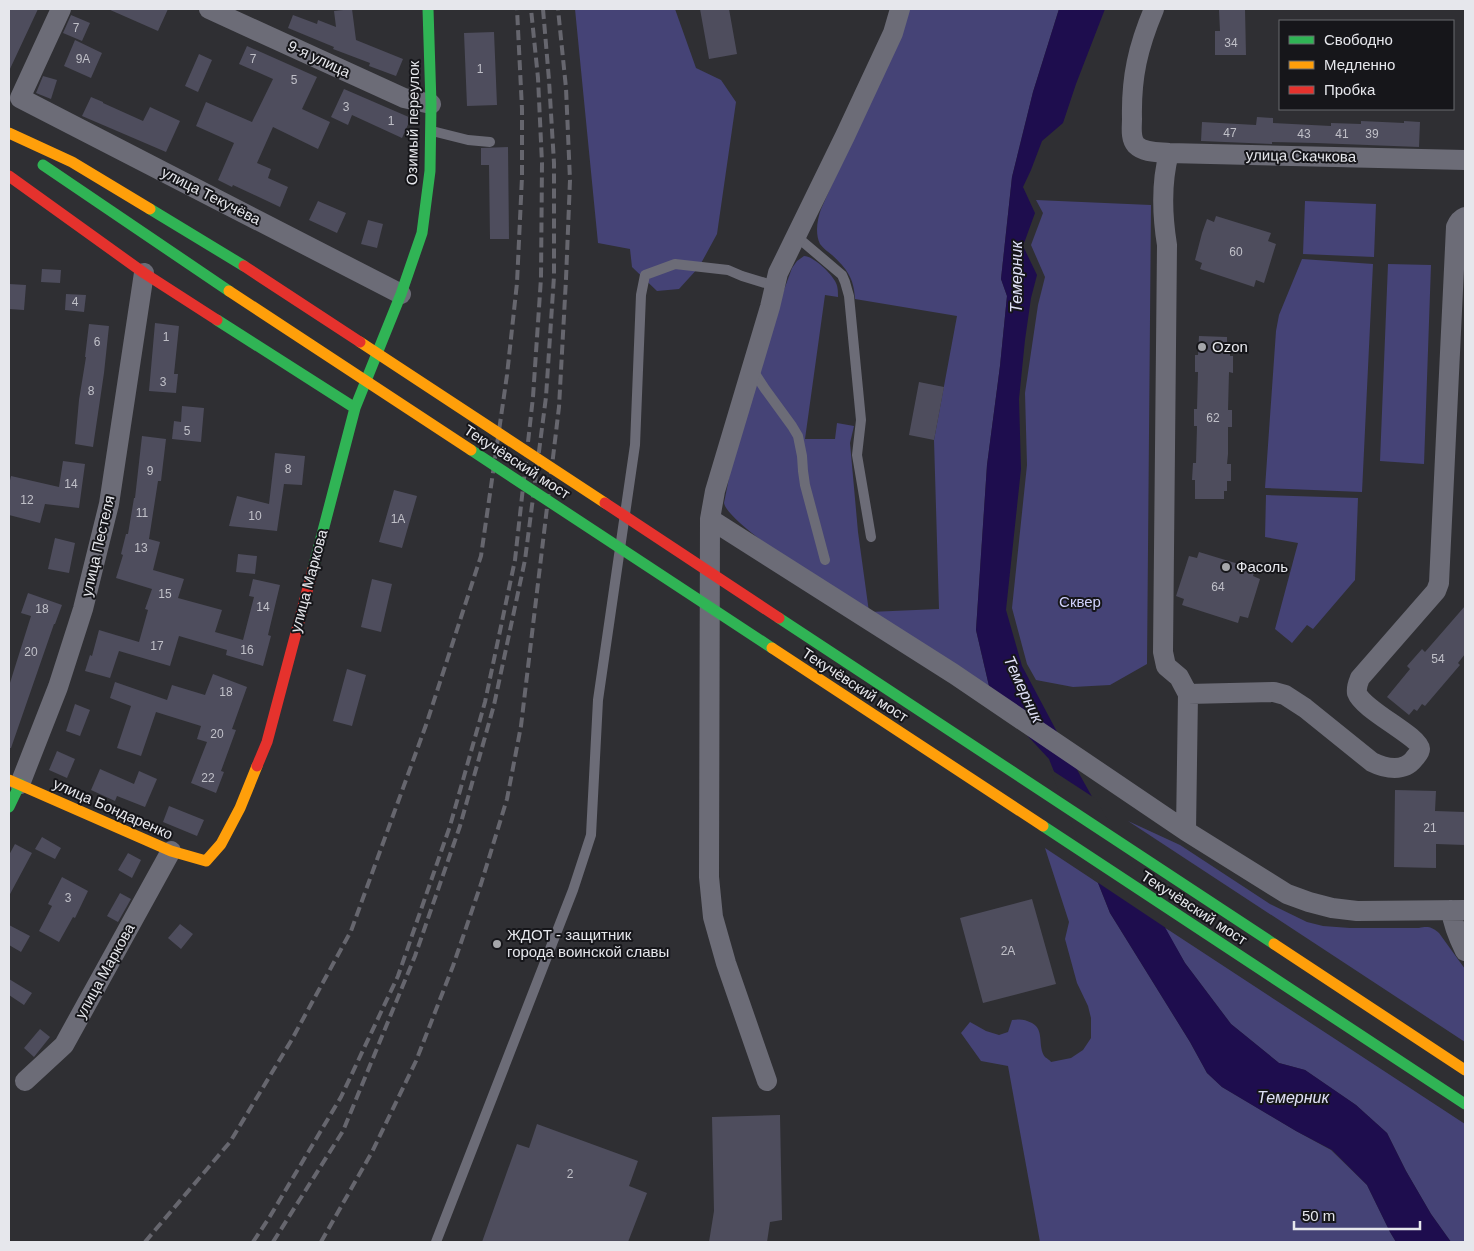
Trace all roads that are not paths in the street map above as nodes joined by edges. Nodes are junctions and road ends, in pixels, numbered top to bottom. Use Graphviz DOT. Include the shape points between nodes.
graph roads {
  1 [pos="61,9"];
  2 [pos="209,9"];
  3 [pos="428,9"];
  4 [pos="900,9"];
  5 [pos="1154,9"];
  6 [pos="431,104"];
  7 [pos="431,131"];
  8 [pos="9,133"];
  9 [pos="9,141"];
  10 [pos="490,142"];
  11 [pos="1169,153"];
  12 [pos="1465,160"];
  13 [pos="9,176"];
  14 [pos="1465,217"];
  15 [pos="796,236"];
  16 [pos="144,273"];
  17 [pos="775,286"];
  18 [pos="402,294"];
  19 [pos="752,368"];
  20 [pos="355,408"];
  21 [pos="710,519"];
  22 [pos="871,537"];
  23 [pos="825,560"];
  24 [pos="1188,694"];
  25 [pos="14,782"];
  26 [pos="9,808"];
  27 [pos="1186,831"];
  28 [pos="171,851"];
  29 [pos="206,862"];
  30 [pos="1458,910"];
  31 [pos="1465,951"];
  32 [pos="1465,1070"];
  33 [pos="25,1081"];
  34 [pos="767,1081"];
  35 [pos="1465,1104"];
  36 [pos="436,1242"];
  1 -- 18 [label="street, улица Текучёва" via="20,98"];
  2 -- 6 [label="street, 9-я улица" via="404,98"];
  3 -- 6 [label="main road, Озимый переулок"];
  4 -- 15 [label="street" via="893,33"];
  5 -- 11 [label="street, улица Скачкова" via="1136,60 1131,96 1132,134 1138,147"];
  6 -- 7 [label="main road, Озимый переулок"];
  7 -- 10 [label="lane"];
  7 -- 18 [label="main road, Озимый переулок" via="430,171 422,233"];
  8 -- 32 [label="main road, Текучёвский мост, bridge" via="72,162 244,266"];
  9 -- 35 [label="main road, Текучёвский мост, bridge" via="229,291"];
  11 -- 12 [label="street, улица Скачкова"];
  11 -- 24 [label="street" via="1163,198 1163,222 1168,245 1163,652 1166,666 1179,677"];
  13 -- 16 [label="main road"];
  14 -- 24 [label="street" via="1456,227 1439,583 1436,591 1357,684 1360,698 1418,744 1419,752 1406,766 1380,766 1285,695 1274,692"];
  15 -- 17 [label="street"];
  15 -- 22 [label="lane" via="842,275 850,298 861,420 857,455"];
  16 -- 20 [label="main road"];
  16 -- 25 [label="street, улица Пестеля" via="109,504 83,609 61,678"];
  17 -- 19 [label="street"];
  17 -- 36 [label="lane" via="728,270 675,264 645,275 641,295 635,445 598,700 591,835 573,890"];
  18 -- 20 [label="main road, улица Маркова"];
  19 -- 21 [label="street" via="715,491"];
  19 -- 23 [label="lane" via="798,436 805,485"];
  20 -- 29 [label="main road, улица Маркова" via="267,742 240,808 221,844"];
  21 -- 27 [label="street" via="954,674"];
  21 -- 34 [label="street" via="709,877 713,918"];
  24 -- 27 [label="street"];
  25 -- 26 [label="main road, улица Пестеля"];
  25 -- 28 [label="main road, улица Бондаренко"];
  27 -- 30 [label="street" via="1266,882 1310,902 1357,911"];
  28 -- 29 [label="main road, улица Бондаренко"];
  28 -- 33 [label="street, улица Маркова" via="64,1045"];
  30 -- 31 [label="street" via="1453,924"];
}
